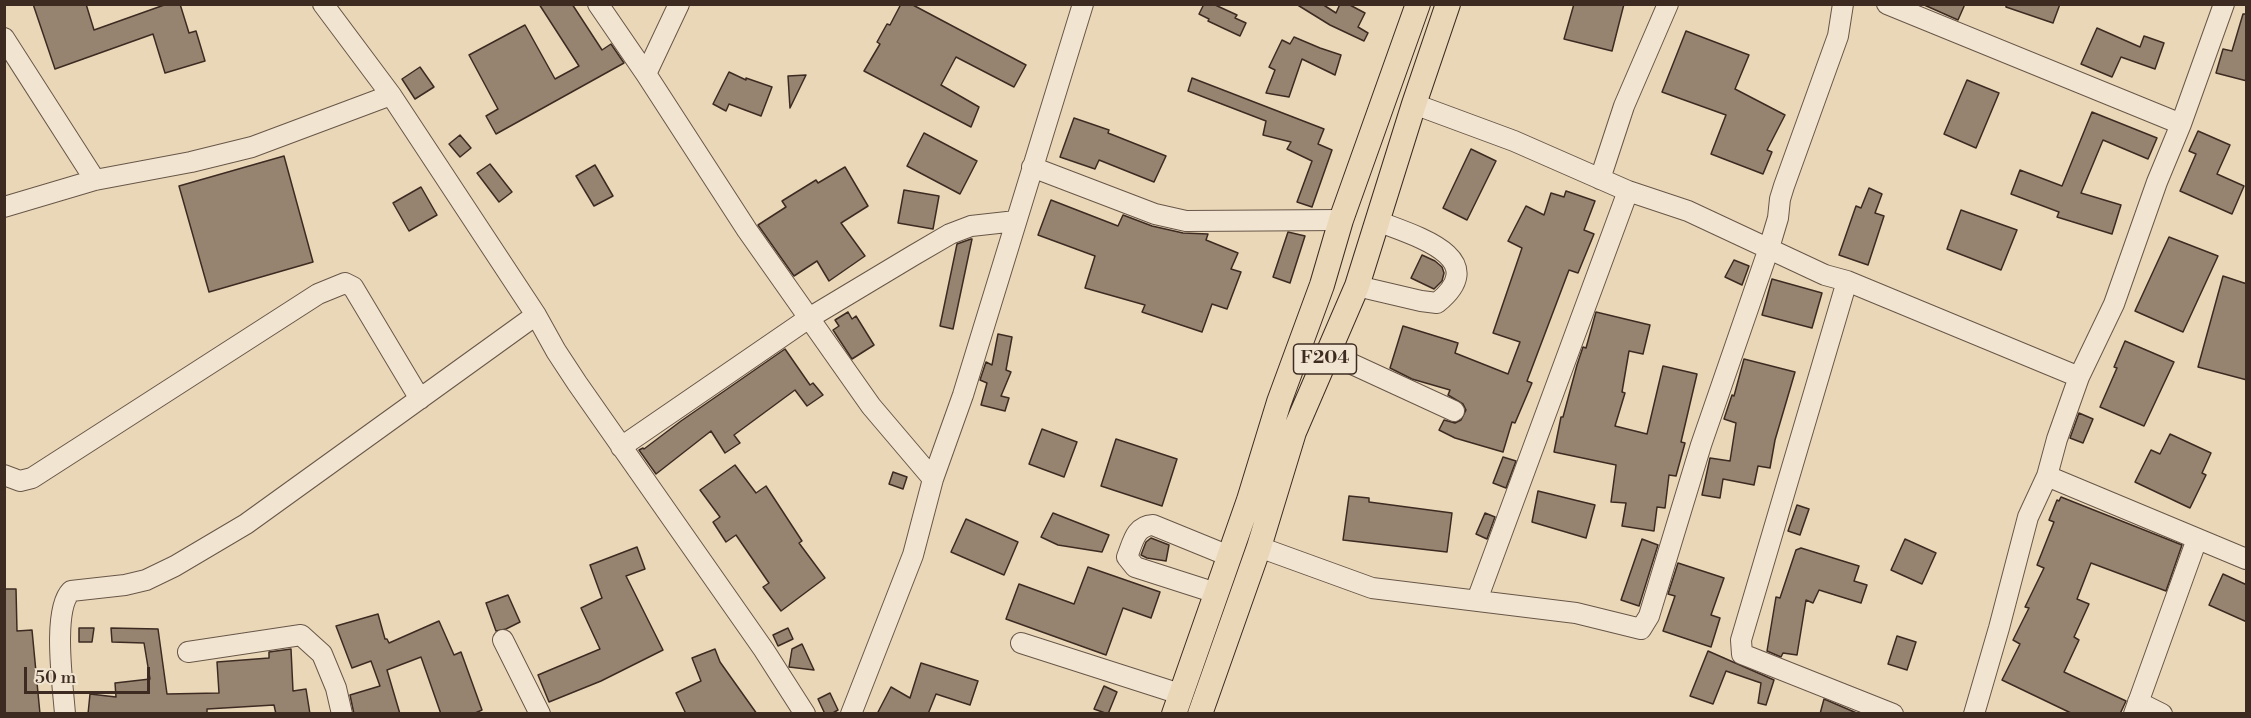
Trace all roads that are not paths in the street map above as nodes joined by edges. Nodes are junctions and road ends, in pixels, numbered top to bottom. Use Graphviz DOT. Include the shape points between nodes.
graph roads {
  1 [pos="323,4"];
  2 [pos="598,4"];
  3 [pos="679,4"];
  4 [pos="1083,4"];
  5 [pos="1418,4"];
  6 [pos="1448,4"];
  7 [pos="1668,4"];
  8 [pos="1843,4"];
  9 [pos="1887,4"];
  10 [pos="2224,4"];
  11 [pos="4,39"];
  12 [pos="646,74"];
  13 [pos="391,95"];
  14 [pos="1414,104"];
  15 [pos="2181,124"];
  16 [pos="1032,168"];
  17 [pos="1600,179"];
  18 [pos="95,180"];
  19 [pos="1628,191"];
  20 [pos="4,207"];
  21 [pos="1341,220"];
  22 [pos="1016,221"];
  23 [pos="1377,221"];
  24 [pos="1769,248"];
  25 [pos="1847,281"];
  26 [pos="1357,286"];
  27 [pos="536,315"];
  28 [pos="809,318"];
  29 [pos="1328,352"];
  30 [pos="2079,377"];
  31 [pos="420,399"];
  32 [pos="1454,411"];
  33 [pos="621,447"];
  34 [pos="4,475"];
  35 [pos="2047,476"];
  36 [pos="933,479"];
  37 [pos="2198,539"];
  38 [pos="1258,547"];
  39 [pos="1229,556"];
  40 [pos="2247,559"];
  41 [pos="1216,593"];
  42 [pos="1478,600"];
  43 [pos="503,640"];
  44 [pos="1021,643"];
  45 [pos="188,652"];
  46 [pos="1177,704"];
  47 [pos="2136,708"];
  48 [pos="1978,712"];
  49 [pos="65,714"];
  50 [pos="342,714"];
  51 [pos="540,714"];
  52 [pos="805,714"];
  53 [pos="851,714"];
  54 [pos="1200,714"];
  55 [pos="1893,714"];
  56 [pos="2162,714"];
  1 -- 13 [label="street"];
  2 -- 12 [label="street"];
  3 -- 12 [label="street"];
  4 -- 16 [label="street"];
  5 -- 21 [label="main road, F204"];
  6 -- 14 [label="main road, F204"];
  7 -- 17 [label="street" via="1624,106"];
  8 -- 24 [label="street" via="1838,36 1784,186"];
  9 -- 15 [label="street"];
  10 -- 15 [label="street"];
  11 -- 18 [label="street"];
  12 -- 28 [label="street"];
  13 -- 18 [label="street" via="252,147"];
  13 -- 27 [label="street"];
  14 -- 17 [label="street" via="1514,141"];
  14 -- 23 [label="main road, F204"];
  15 -- 30 [label="street" via="2114,304"];
  16 -- 21 [label="street" via="1155,214 1186,220"];
  16 -- 22 [label="street"];
  17 -- 19 [label="street"];
  18 -- 20 [label="street"];
  19 -- 24 [label="street" via="1688,211"];
  19 -- 42 [label="street"];
  21 -- 39 [label="main road, F204"];
  22 -- 28 [label="street" via="971,226 950,234"];
  22 -- 36 [label="street"];
  23 -- 26 [label="main road, F204"];
  23 -- 26 [label="street" via="1428,242 1452,257 1457,266 1456,279 1449,293 1437,303"];
  24 -- 25 [label="street" via="1825,275"];
  24 -- 42 [label="street" via="1701,445 1649,616 1641,629 1576,613"];
  25 -- 30 [label="street"];
  25 -- 55 [label="street" via="1741,640 1742,654"];
  26 -- 29 [label="main road, F204"];
  27 -- 31 [label="street"];
  27 -- 33 [label="street"];
  28 -- 33 [label="street"];
  28 -- 36 [label="street" via="871,406"];
  29 -- 32 [label="street"];
  29 -- 38 [label="main road, F204" via="1294,432"];
  30 -- 35 [label="street"];
  31 -- 34 [label="street" via="353,287 345,283 318,294 32,478 20,481"];
  31 -- 49 [label="street" via="246,524 176,566 125,585 71,591 61,613"];
  33 -- 52 [label="street"];
  35 -- 37 [label="street"];
  35 -- 48 [label="street" via="2028,517"];
  36 -- 53 [label="street" via="914,555"];
  37 -- 40 [label="street"];
  37 -- 47 [label="street"];
  38 -- 42 [label="street" via="1372,588"];
  38 -- 54 [label="main road, F204"];
  39 -- 41 [label="main road, F204"];
  39 -- 41 [label="street" via="1153,525 1137,531 1127,557 1135,567"];
  41 -- 46 [label="main road, F204"];
  43 -- 51 [label="street"];
  44 -- 46 [label="street"];
  45 -- 50 [label="street" via="301,635 322,654"];
  47 -- 56 [label="street"];
}
